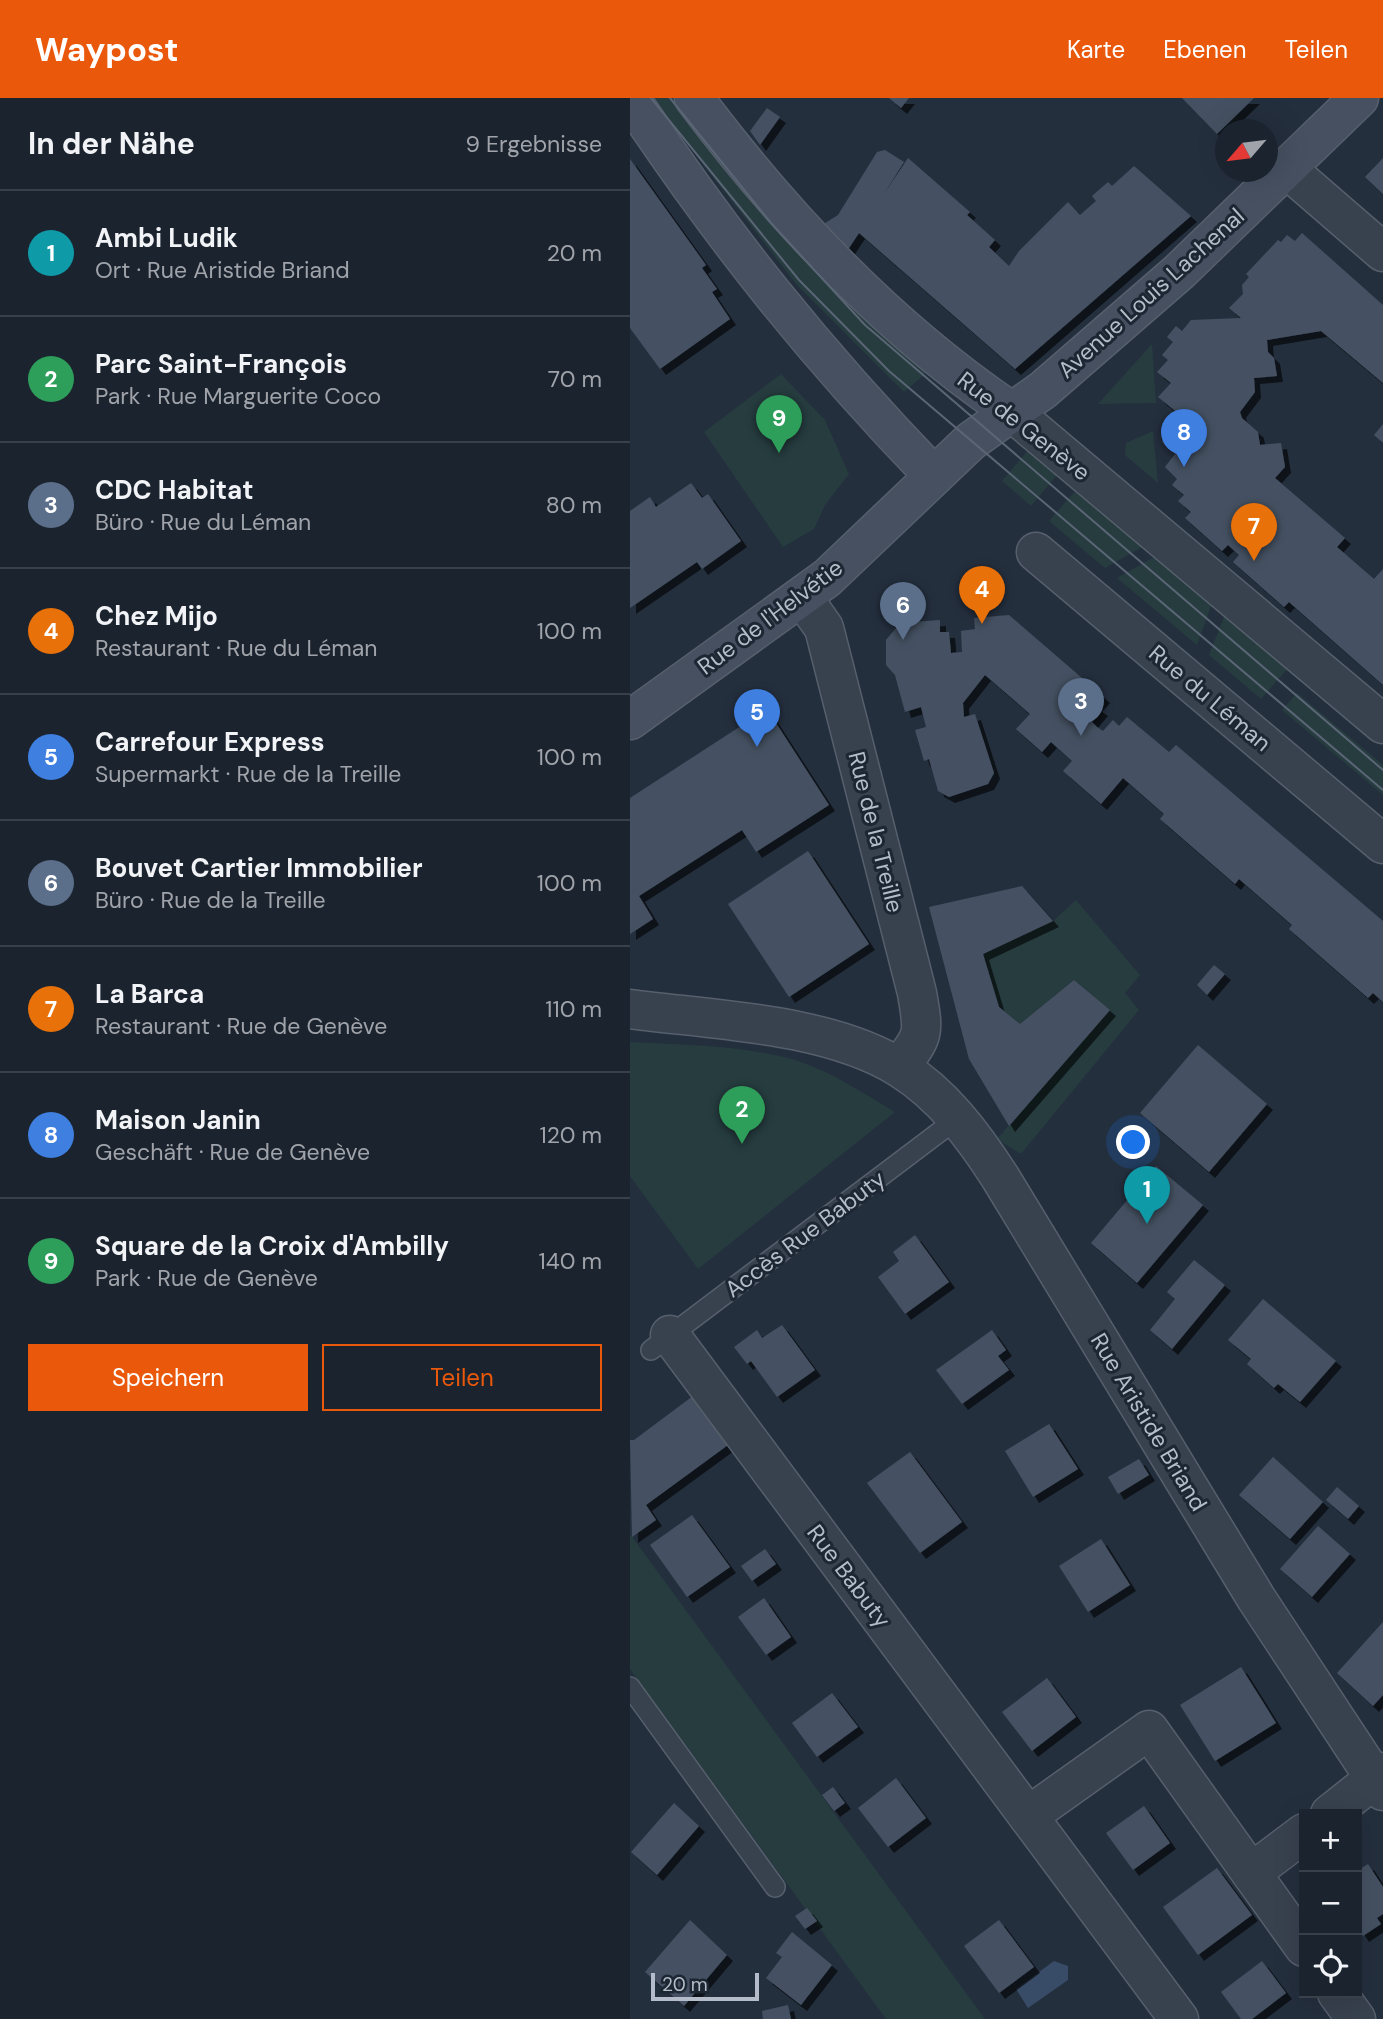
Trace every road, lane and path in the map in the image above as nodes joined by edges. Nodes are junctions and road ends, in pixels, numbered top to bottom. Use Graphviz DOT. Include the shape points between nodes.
graph roads {
  1 [pos="630,98"];
  2 [pos="694,98"];
  3 [pos="1359,98"];
  4 [pos="1287,169"];
  5 [pos="1383,252"];
  6 [pos="1012,412"];
  7 [pos="933,475"];
  8 [pos="1036,552"];
  9 [pos="803,598"];
  10 [pos="630,720"];
  11 [pos="1383,724"];
  12 [pos="1383,844"];
  13 [pos="630,1009"];
  14 [pos="899,1067"];
  15 [pos="958,1118"];
  16 [pos="661,1342"];
  17 [pos="630,1687"];
  18 [pos="1381,1781"];
  19 [pos="1338,1809"];
  20 [pos="1028,1816"];
  21 [pos="1299,1837"];
  22 [pos="1251,1873"];
  23 [pos="775,1887"];
  24 [pos="1299,1940"];
  25 [pos="1341,1998"];
  26 [pos="1180,2019"];
  27 [pos="1356,2019"];
  1 -- 7 [label="main road" via="754,274 839,376"];
  2 -- 6 [label="main road, Rue de Genève" via="777,199 856,284 948,365"];
  3 -- 4 [label="main road, Avenue Louis Lachenal"];
  4 -- 5 [label="street"];
  4 -- 6 [label="main road, Avenue Louis Lachenal" via="1179,272"];
  6 -- 7 [label="main road, Avenue Louis Lachenal"];
  6 -- 11 [label="street, Rue de Genève"];
  7 -- 9 [label="main road, Rue de l'Helvétie"];
  8 -- 12 [label="street, Rue du Léman"];
  9 -- 10 [label="main road, Rue de l'Helvétie"];
  9 -- 14 [label="street, Rue de la Treille" via="824,628 922,1021 920,1041"];
  13 -- 14 [label="street, Rue Aristide Briand" via="794,1030 835,1040"];
  14 -- 15 [label="street, Rue Aristide Briand"];
  15 -- 16 [label="lane, Accès Rue Babuty"];
  15 -- 18 [label="street, Rue Aristide Briand" via="1006,1186 1256,1598"];
  16 -- 20 [label="street, Rue Babuty"];
  17 -- 23 [label="lane"];
  18 -- 19 [label="street"];
  20 -- 22 [label="street" via="1149,1730"];
  20 -- 26 [label="street, Rue Babuty"];
  21 -- 22 [label="street"];
  22 -- 24 [label="street"];
  25 -- 27 [label="street"];
}
